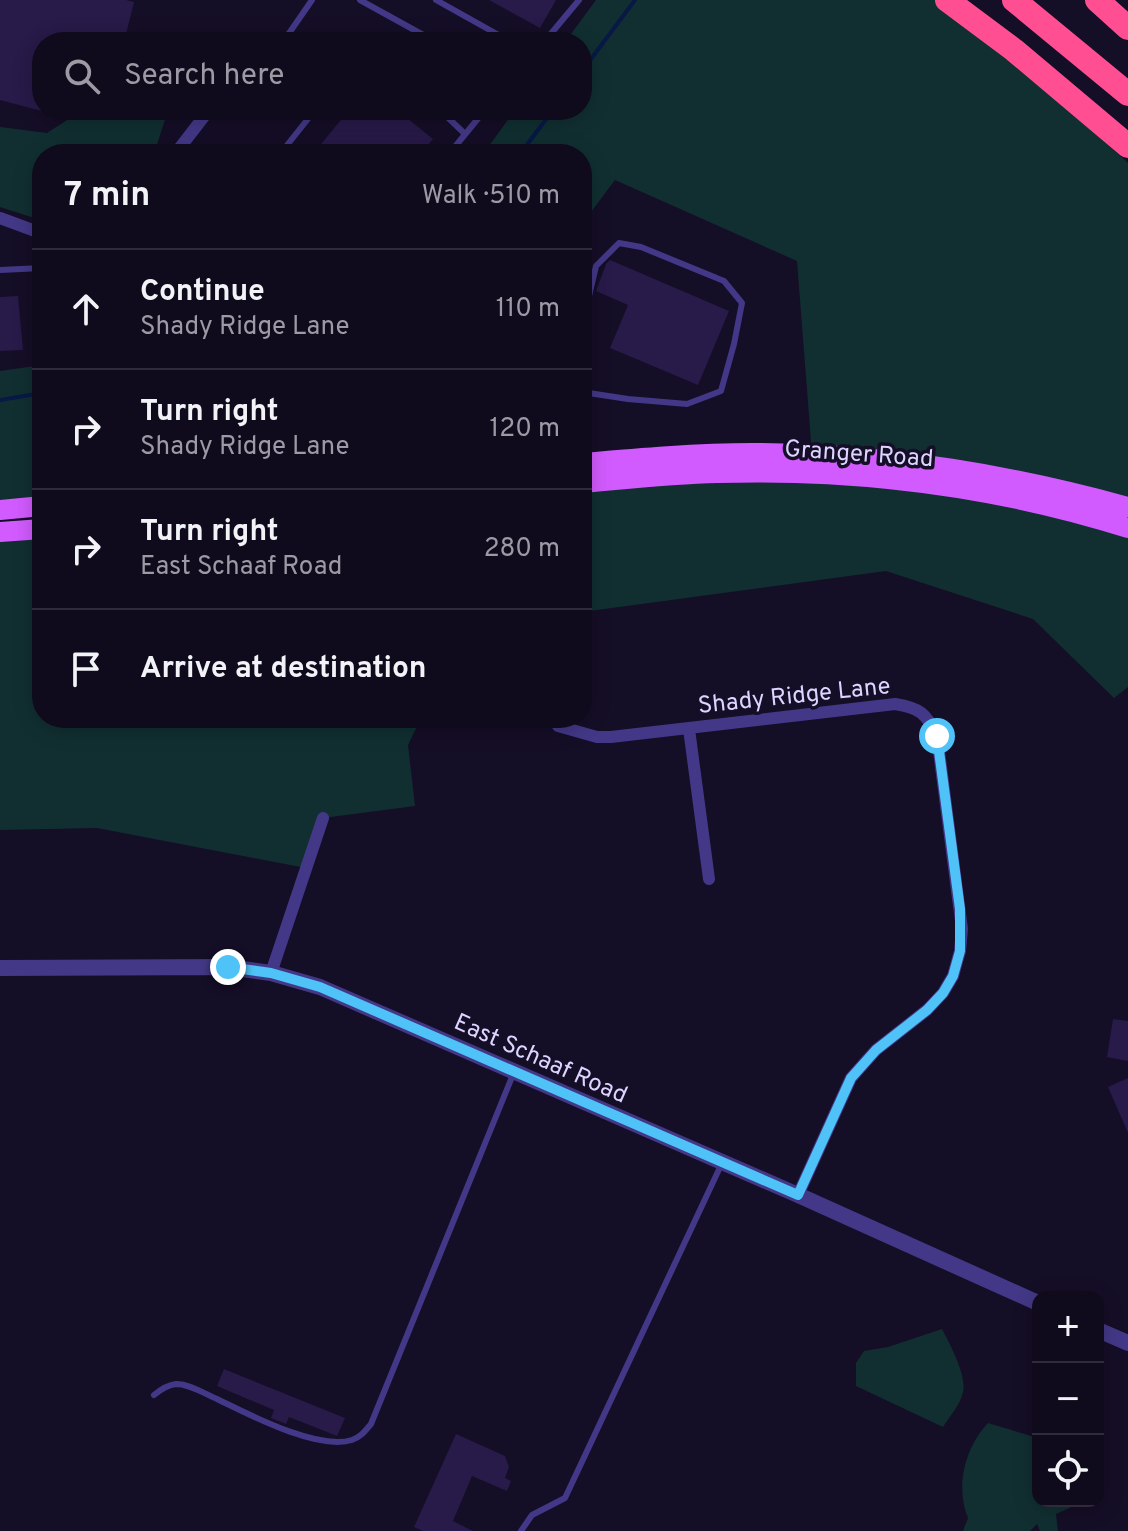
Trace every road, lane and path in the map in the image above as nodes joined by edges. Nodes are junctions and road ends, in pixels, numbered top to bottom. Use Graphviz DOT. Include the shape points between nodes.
graph roads {
  1 [pos="312,0"];
  2 [pos="360,0"];
  3 [pos="436,0"];
  4 [pos="579,0"];
  5 [pos="947,0"];
  6 [pos="1014,0"];
  7 [pos="1097,0"];
  8 [pos="1128,28"];
  9 [pos="290,32"];
  10 [pos="418,32"];
  11 [pos="493,32"];
  12 [pos="552,32"];
  13 [pos="1014,50"];
  14 [pos="1128,94"];
  15 [pos="201,120"];
  16 [pos="307,120"];
  17 [pos="450,120"];
  18 [pos="477,120"];
  19 [pos="465,134"];
  20 [pos="183,144"];
  21 [pos="288,144"];
  22 [pos="457,144"];
  23 [pos="1128,146"];
  24 [pos="1128,163"];
  25 [pos="0,218"];
  26 [pos="32,230"];
  27 [pos="32,268"];
  28 [pos="0,270"];
  29 [pos="592,283"];
  30 [pos="592,394"];
  31 [pos="592,462"];
  32 [pos="592,482"];
  33 [pos="32,507"];
  34 [pos="1128,507"];
  35 [pos="0,510"];
  36 [pos="1128,528"];
  37 [pos="32,530"];
  38 [pos="0,532"];
  39 [pos="565,728"];
  40 [pos="689,729"];
  41 [pos="323,818"];
  42 [pos="709,879"];
  43 [pos="0,968"];
  44 [pos="271,973"];
  45 [pos="514,1072"];
  46 [pos="722,1163"];
  47 [pos="798,1195"];
  48 [pos="1032,1300"];
  49 [pos="1104,1333"];
  50 [pos="1128,1343"];
  51 [pos="154,1395"];
  52 [pos="521,1531"];
  1 -- 9 [label="lane"];
  2 -- 10 [label="lane"];
  3 -- 11 [label="lane"];
  4 -- 12 [label="lane"];
  5 -- 13 [label="highway"];
  6 -- 14 [label="highway"];
  7 -- 8 [label="highway"];
  13 -- 23 [label="highway"];
  13 -- 24 [label="highway"];
  15 -- 20 [label="street"];
  16 -- 21 [label="lane"];
  17 -- 19 [label="lane"];
  18 -- 19 [label="lane"];
  19 -- 22 [label="lane"];
  25 -- 26 [label="street"];
  27 -- 28 [label="lane"];
  29 -- 30 [label="lane" via="596,266 619,243 724,281 742,303 721,391 687,404"];
  31 -- 34 [label="main road, Granger Road" via="752,453 880,458 1014,478"];
  32 -- 36 [label="main road, Granger Road" via="715,473 873,477 991,493"];
  33 -- 35 [label="main road"];
  37 -- 38 [label="main road"];
  39 -- 40 [label="street, Shady Ridge Lane" via="597,737"];
  40 -- 42 [label="street"];
  40 -- 47 [label="street, Shady Ridge Lane" via="895,704 922,712 937,736 960,909 960,951 953,976 927,1010 876,1050 851,1078"];
  41 -- 44 [label="street"];
  43 -- 44 [label="street, East Schaaf Road" via="228,967"];
  44 -- 45 [label="street, East Schaaf Road" via="320,987"];
  45 -- 46 [label="street, East Schaaf Road"];
  45 -- 51 [label="lane" via="371,1424 362,1435 334,1442 282,1430 176,1384"];
  46 -- 47 [label="street, East Schaaf Road"];
  46 -- 52 [label="lane" via="565,1498 532,1515"];
  47 -- 48 [label="street, East Schaaf Road"];
  49 -- 50 [label="street"];
}
